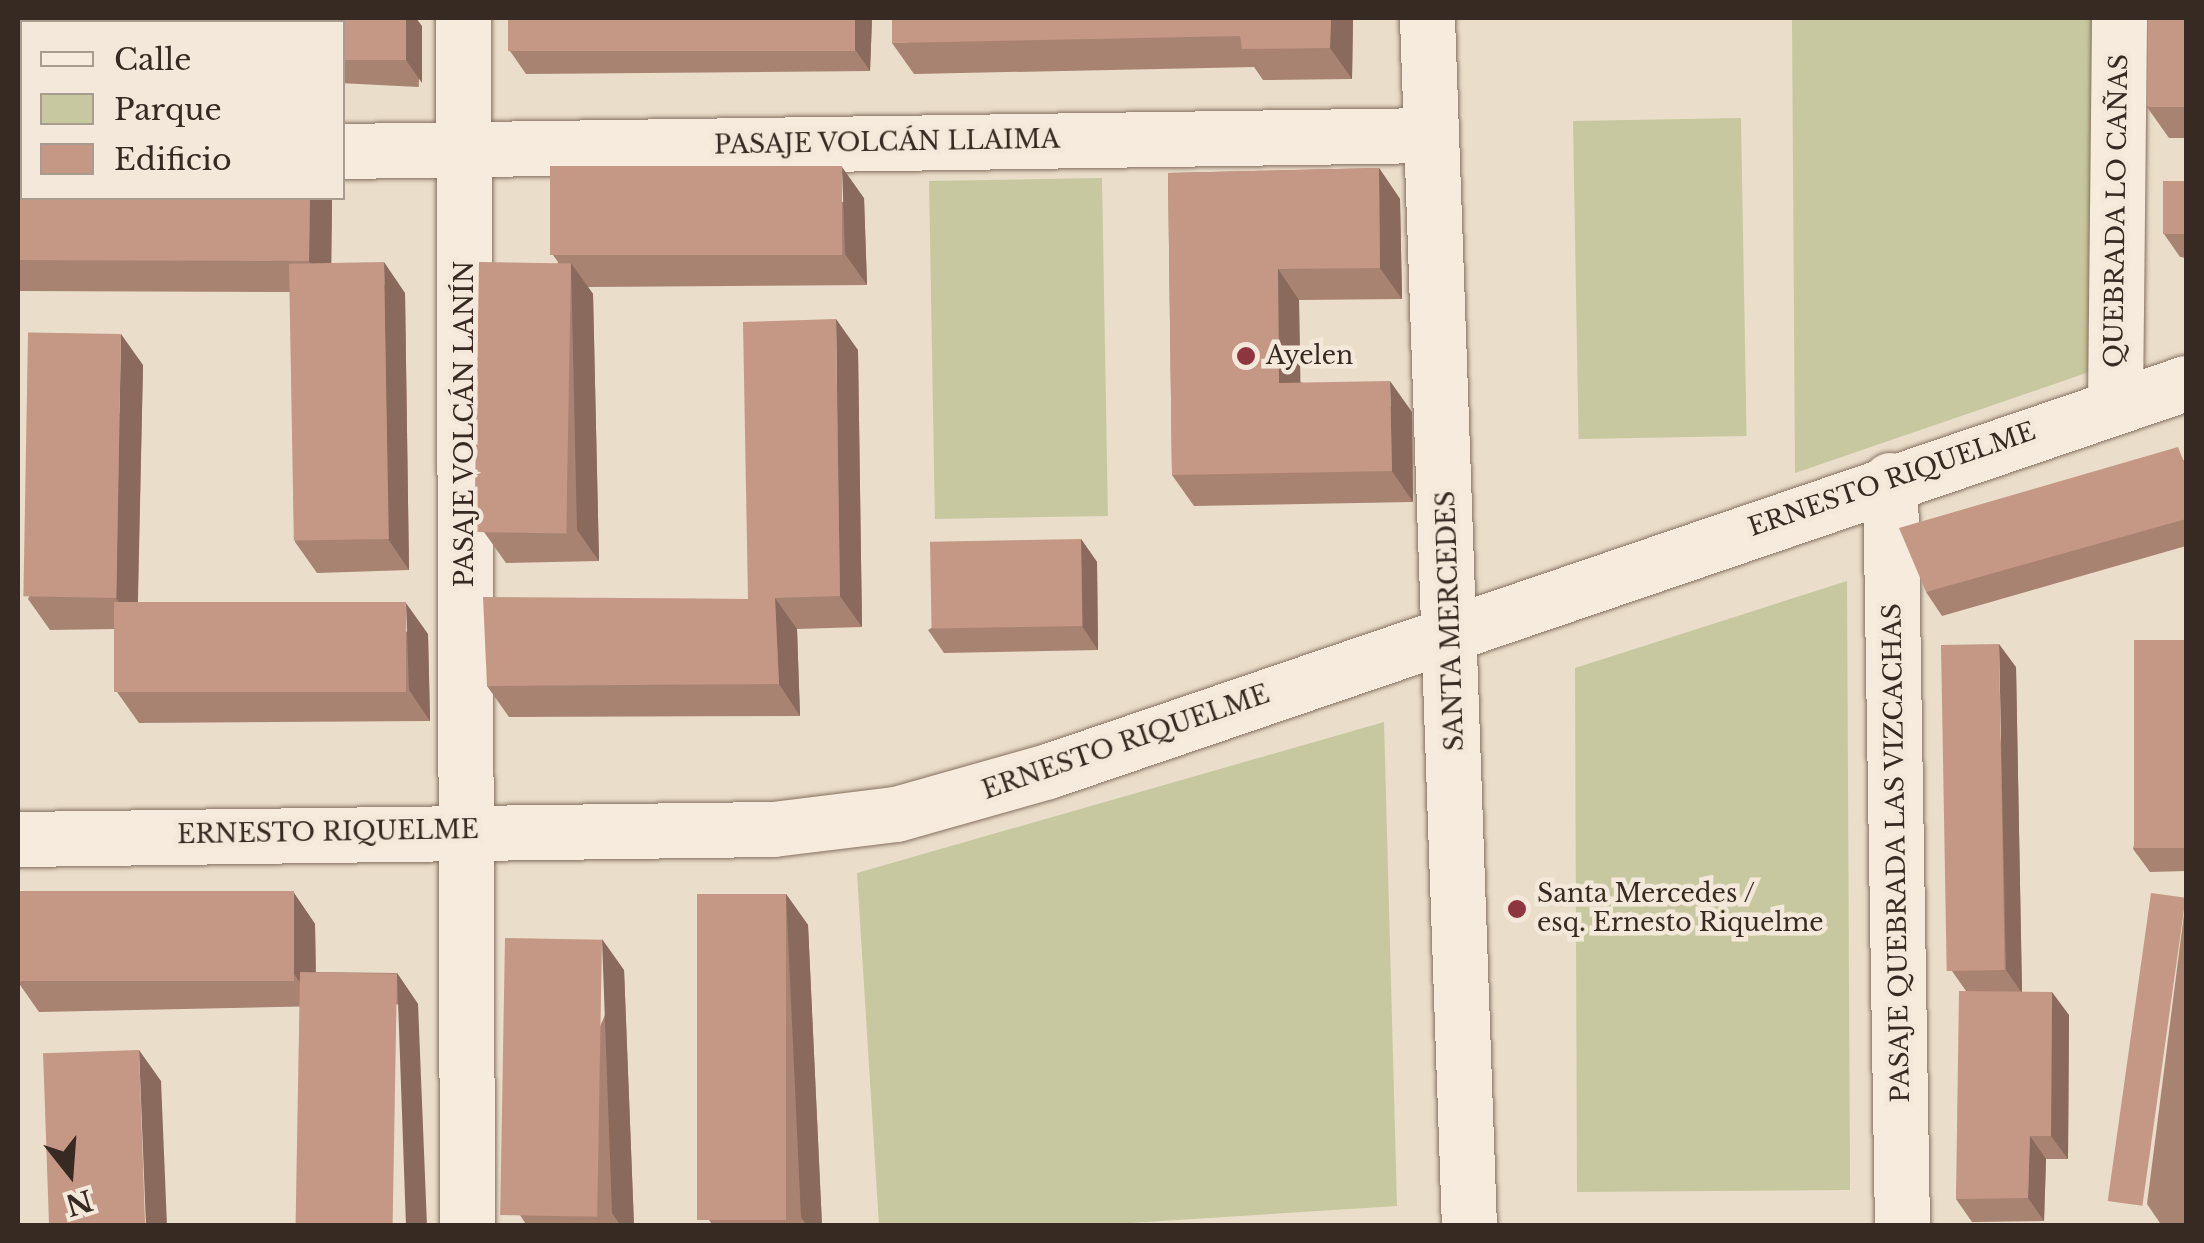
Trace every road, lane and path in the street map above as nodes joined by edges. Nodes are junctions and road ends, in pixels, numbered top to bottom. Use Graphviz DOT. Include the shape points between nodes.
graph roads {
  1 [pos="462,18"];
  2 [pos="1427,18"];
  3 [pos="2119,18"];
  4 [pos="1431,135"];
  5 [pos="465,149"];
  6 [pos="345,151"];
  7 [pos="2186,383"];
  8 [pos="2115,404"];
  9 [pos="1890,480"];
  10 [pos="1452,632"];
  11 [pos="465,831"];
  12 [pos="18,839"];
  13 [pos="468,1226"];
  14 [pos="1469,1226"];
  15 [pos="1902,1226"];
  1 -- 5 [label="street, PASAJE VOLCÁN LANÍN"];
  2 -- 4 [label="street, SANTA MERCEDES"];
  3 -- 8 [label="street, QUEBRADA LO CAÑAS"];
  4 -- 5 [label="street, PASAJE VOLCÁN LLAIMA"];
  4 -- 10 [label="street, SANTA MERCEDES"];
  5 -- 6 [label="street, PASAJE VOLCÁN LLAIMA"];
  5 -- 11 [label="street, PASAJE VOLCÁN LANÍN"];
  7 -- 8 [label="street, ERNESTO RIQUELME"];
  8 -- 9 [label="street, ERNESTO RIQUELME"];
  9 -- 10 [label="street, ERNESTO RIQUELME"];
  9 -- 15 [label="street, PASAJE QUEBRADA LAS VIZCACHAS"];
  10 -- 11 [label="street, ERNESTO RIQUELME" via="896,814 773,829"];
  10 -- 14 [label="street, SANTA MERCEDES"];
  11 -- 12 [label="street, ERNESTO RIQUELME"];
  11 -- 13 [label="street, PASAJE VOLCÁN LANÍN"];
}
